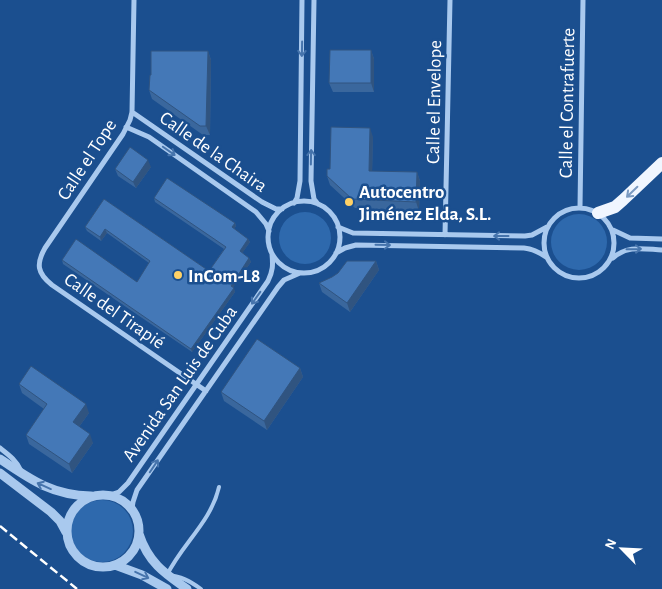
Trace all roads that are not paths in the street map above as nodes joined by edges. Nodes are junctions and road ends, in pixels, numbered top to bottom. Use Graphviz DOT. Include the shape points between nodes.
graph roads {
  1 [pos="134,0"];
  2 [pos="302,0"];
  3 [pos="314,0"];
  4 [pos="450,0"];
  5 [pos="583,0"];
  6 [pos="132,112"];
  7 [pos="126,127"];
  8 [pos="662,163"];
  9 [pos="293,203"];
  10 [pos="318,204"];
  11 [pos="580,207"];
  12 [pos="282,209"];
  13 [pos="598,213"];
  14 [pos="338,227"];
  15 [pos="547,227"];
  16 [pos="612,230"];
  17 [pos="269,231"];
  18 [pos="445,235"];
  19 [pos="662,238"];
  20 [pos="662,250"];
  21 [pos="336,253"];
  22 [pos="272,254"];
  23 [pos="547,258"];
  24 [pos="610,260"];
  25 [pos="39,266"];
  26 [pos="300,273"];
  27 [pos="196,384"];
  28 [pos="206,391"];
  29 [pos="0,448"];
  30 [pos="0,459"];
  31 [pos="0,473"];
  32 [pos="22,474"];
  33 [pos="219,487"];
  34 [pos="110,495"];
  35 [pos="91,496"];
  36 [pos="132,508"];
  37 [pos="66,533"];
  38 [pos="139,534"];
  39 [pos="115,565"];
  40 [pos="167,575"];
  41 [pos="167,589"];
  42 [pos="187,589"];
  43 [pos="201,589"];
  1 -- 6 [label="street, Calle el Tope"];
  2 -- 9 [label="street, one-way" via="300,181"];
  10 -- 3 [label="street, one-way" via="311,181"];
  4 -- 18 [label="street, Calle el Envelope"];
  5 -- 11 [label="street, Calle el Contrafuerte"];
  6 -- 7 [label="street, Calle el Tope"];
  6 -- 12 [label="street, Calle de la Chaira" via="262,202 276,210"];
  7 -- 17 [label="street, Calle de la Chaira, one-way" via="149,137 256,212"];
  7 -- 25 [label="street, Calle el Tope" via="44,248"];
  8 -- 13 [label="main road, one-way" via="615,207"];
  9 -- 10 [label="street"];
  9 -- 12 [label="street"];
  10 -- 14 [label="street" via="334,218"];
  11 -- 13 [label="street"];
  11 -- 15 [label="street" via="561,212"];
  12 -- 17 [label="street" via="273,219"];
  13 -- 16 [label="street"];
  14 -- 18 [label="street" via="353,233"];
  14 -- 21 [label="street" via="340,240"];
  15 -- 18 [label="street, one-way" via="532,236"];
  15 -- 23 [label="street" via="544,242"];
  16 -- 19 [label="street" via="630,238"];
  16 -- 24 [label="street" via="614,247"];
  17 -- 22 [label="street"];
  24 -- 20 [label="street, one-way" via="625,250"];
  21 -- 23 [label="street, one-way" via="356,245 531,248"];
  21 -- 26 [label="street" via="322,269"];
  22 -- 26 [label="street" via="284,267"];
  22 -- 27 [label="street, Avenida San Luis de Cuba, one-way" via="272,272 268,281"];
  23 -- 24 [label="street" via="556,270 578,278 593,276"];
  25 -- 27 [label="street, Calle del Tirapié" via="42,276 52,285"];
  26 -- 28 [label="street, Avenida San Luis de Cuba" via="284,280 278,287"];
  27 -- 28 [label="street, Calle del Tirapié"];
  27 -- 34 [label="street, Avenida San Luis de Cuba" via="128,483 120,492"];
  36 -- 28 [label="street, Avenida San Luis de Cuba, one-way" via="138,490"];
  29 -- 32 [label="street" via="13,458"];
  30 -- 32 [label="street"];
  31 -- 37 [label="street" via="51,512"];
  35 -- 32 [label="street, one-way" via="53,490"];
  33 -- 40 [label="lane" via="202,524"];
  34 -- 35 [label="street"];
  34 -- 36 [label="street"];
  35 -- 37 [label="street" via="75,507"];
  36 -- 38 [label="street"];
  37 -- 39 [label="street" via="73,551 87,564 96,567"];
  38 -- 39 [label="street" via="132,553"];
  38 -- 40 [label="street" via="152,561"];
  39 -- 41 [label="street, one-way" via="142,574"];
  40 -- 42 [label="street"];
  40 -- 43 [label="lane" via="188,580"];
}
